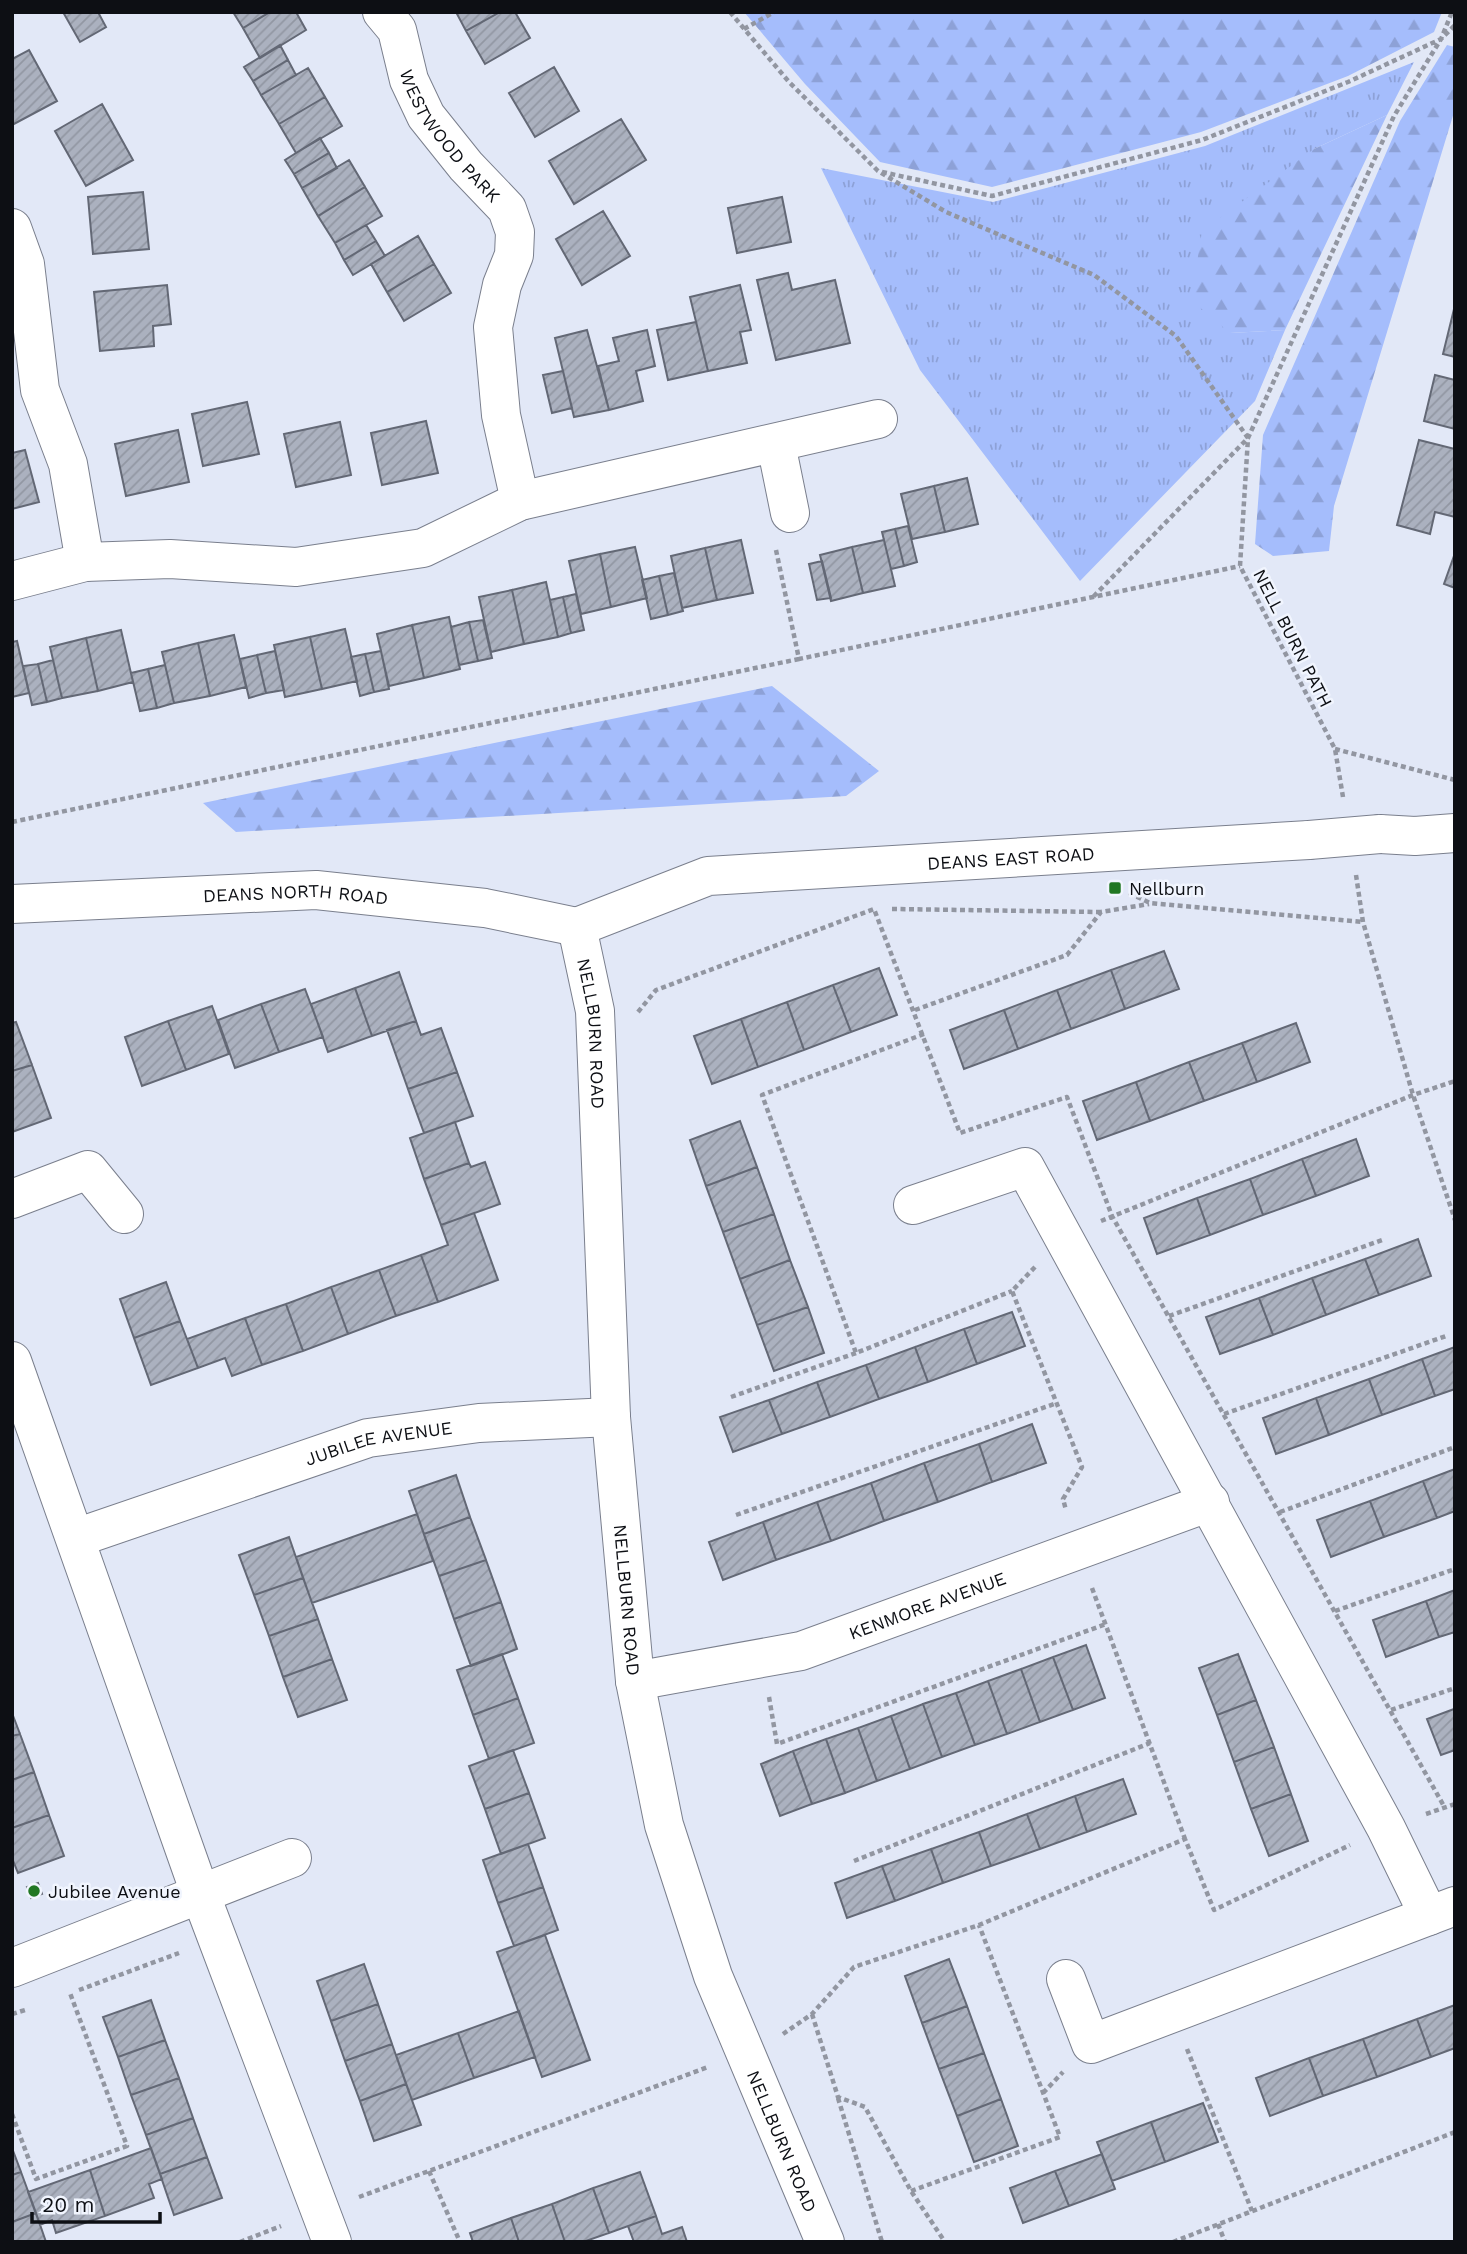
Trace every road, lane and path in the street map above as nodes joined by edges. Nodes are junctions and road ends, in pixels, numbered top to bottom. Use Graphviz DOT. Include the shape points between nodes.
graph roads {
  1 [pos="382,12"];
  2 [pos="730,12"];
  3 [pos="775,12"];
  4 [pos="1451,12"];
  5 [pos="1455,25"];
  6 [pos="744,29"];
  7 [pos="1441,39"];
  8 [pos="878,171"];
  9 [pos="12,228"];
  10 [pos="878,419"];
  11 [pos="1248,438"];
  12 [pos="776,444"];
  13 [pos="520,501"];
  14 [pos="790,513"];
  15 [pos="85,562"];
  16 [pos="1240,566"];
  17 [pos="12,581"];
  18 [pos="1093,597"];
  19 [pos="799,659"];
  20 [pos="1335,750"];
  21 [pos="1455,780"];
  22 [pos="1343,799"];
  23 [pos="12,822"];
  24 [pos="1455,833"];
  25 [pos="1355,873"];
  26 [pos="1127,892"];
  27 [pos="12,904"];
  28 [pos="1150,904"];
  29 [pos="874,909"];
  30 [pos="1101,912"];
  31 [pos="1363,922"];
  32 [pos="577,927"];
  33 [pos="915,1010"];
  34 [pos="923,1034"];
  35 [pos="1455,1081"];
  36 [pos="1413,1095"];
  37 [pos="12,1199"];
  38 [pos="913,1205"];
  39 [pos="124,1214"];
  40 [pos="1455,1220"];
  41 [pos="1065,1236"];
  42 [pos="1385,1239"];
  43 [pos="1012,1291"];
  44 [pos="1169,1316"];
  45 [pos="1446,1336"];
  46 [pos="856,1353"];
  47 [pos="12,1361"];
  48 [pos="731,1397"];
  49 [pos="1057,1403"];
  50 [pos="1224,1414"];
  51 [pos="611,1417"];
  52 [pos="1455,1447"];
  53 [pos="1210,1502"];
  54 [pos="1280,1512"];
  55 [pos="736,1515"];
  56 [pos="76,1538"];
  57 [pos="1455,1569"];
  58 [pos="1335,1611"];
  59 [pos="1106,1625"];
  60 [pos="762,1658"];
  61 [pos="635,1681"];
  62 [pos="1455,1688"];
  63 [pos="1391,1710"];
  64 [pos="1150,1743"];
  65 [pos="1386,1828"];
  66 [pos="292,1858"];
  67 [pos="854,1861"];
  68 [pos="200,1893"];
  69 [pos="1442,1911"];
  70 [pos="979,1925"];
  71 [pos="218,1939"];
  72 [pos="12,1968"];
  73 [pos="1066,1979"];
  74 [pos="70,1993"];
  75 [pos="59,1997"];
  76 [pos="36,2006"];
  77 [pos="1172,2013"];
  78 [pos="12,2014"];
  79 [pos="811,2014"];
  80 [pos="781,2035"];
  81 [pos="708,2067"];
  82 [pos="838,2097"];
  83 [pos="12,2114"];
  84 [pos="1455,2132"];
  85 [pos="429,2171"];
  86 [pos="911,2191"];
  87 [pos="1252,2211"];
  88 [pos="1218,2224"];
  89 [pos="327,2227"];
  90 [pos="240,2242"];
  91 [pos="460,2242"];
  92 [pos="825,2242"];
  93 [pos="882,2242"];
  94 [pos="945,2242"];
  95 [pos="1173,2242"];
  96 [pos="1225,2242"];
  1 -- 13 [label="street, WESTWOOD PARK" via="397,30 409,80 426,116 507,209 515,232 514,255 493,327 501,415"];
  2 -- 6 [label="path"];
  3 -- 6 [label="path"];
  4 -- 7 [label="path, NELL BURN PATH"];
  5 -- 7 [label="path"];
  6 -- 8 [label="path" via="789,82"];
  7 -- 8 [label="path" via="1202,140 992,196"];
  7 -- 11 [label="path, NELL BURN PATH" via="1394,116"];
  8 -- 11 [label="path" via="946,212 1094,275 1176,337"];
  9 -- 15 [label="street" via="25,264 40,390 68,464"];
  10 -- 12 [label="street"];
  11 -- 16 [label="path, NELL BURN PATH"];
  11 -- 18 [label="path"];
  12 -- 13 [label="street"];
  12 -- 14 [label="street"];
  13 -- 15 [label="street" via="423,548 309,565 170,559"];
  14 -- 19 [label="path" via="771,530"];
  15 -- 17 [label="street"];
  16 -- 18 [label="path"];
  16 -- 20 [label="path, NELL BURN PATH"];
  18 -- 19 [label="path"];
  19 -- 23 [label="path"];
  20 -- 21 [label="path"];
  20 -- 22 [label="path, NELL BURN PATH"];
  24 -- 32 [label="street, DEANS EAST ROAD, bridge" via="708,876"];
  25 -- 31 [label="path"];
  26 -- 28 [label="path"];
  27 -- 32 [label="street, DEANS NORTH ROAD" via="316,890 485,908"];
  28 -- 30 [label="path"];
  28 -- 31 [label="path"];
  29 -- 30 [label="path"];
  30 -- 33 [label="path" via="1067,955"];
  31 -- 36 [label="path"];
  32 -- 51 [label="street, NELLBURN ROAD" via="595,1011"];
  34 -- 46 [label="path" via="762,1095"];
  35 -- 36 [label="path"];
  36 -- 40 [label="path"];
  36 -- 41 [label="path"];
  37 -- 39 [label="street" via="88,1170"];
  38 -- 41 [label="street" via="1025,1167"];
  41 -- 53 [label="street"];
  42 -- 44 [label="path"];
  43 -- 46 [label="path"];
  45 -- 50 [label="path"];
  46 -- 48 [label="path"];
  47 -- 56 [label="street"];
  49 -- 55 [label="path"];
  51 -- 56 [label="street, JUBILEE AVENUE" via="479,1423 368,1438"];
  51 -- 61 [label="street, NELLBURN ROAD"];
  52 -- 54 [label="path"];
  53 -- 60 [label="street, KENMORE AVENUE" via="801,1651"];
  53 -- 65 [label="street"];
  56 -- 68 [label="street"];
  57 -- 58 [label="path"];
  59 -- 60 [label="path" via="777,1744"];
  60 -- 61 [label="street, KENMORE AVENUE"];
  61 -- 92 [label="street, NELLBURN ROAD" via="664,1825 713,1976"];
  62 -- 63 [label="path"];
  64 -- 67 [label="path"];
  65 -- 69 [label="street"];
  65 -- 70 [label="path" via="1214,1910 1185,1839"];
  66 -- 68 [label="street"];
  68 -- 71 [label="street"];
  68 -- 72 [label="street"];
  69 -- 77 [label="street"];
  70 -- 79 [label="path" via="854,1966"];
  70 -- 86 [label="path" via="1060,2137"];
  71 -- 74 [label="path"];
  71 -- 89 [label="street"];
  73 -- 77 [label="street" via="1091,2044"];
  74 -- 75 [label="path"];
  74 -- 83 [label="path" via="127,2146 36,2179"];
  76 -- 78 [label="path"];
  77 -- 87 [label="path"];
  79 -- 80 [label="path"];
  79 -- 82 [label="path"];
  81 -- 85 [label="path"];
  82 -- 86 [label="path" via="864,2107"];
  82 -- 93 [label="path"];
  84 -- 87 [label="path"];
  85 -- 89 [label="path"];
  85 -- 91 [label="path"];
  86 -- 94 [label="path"];
  87 -- 88 [label="path"];
  88 -- 95 [label="path"];
  88 -- 96 [label="path"];
  89 -- 90 [label="path"];
}
